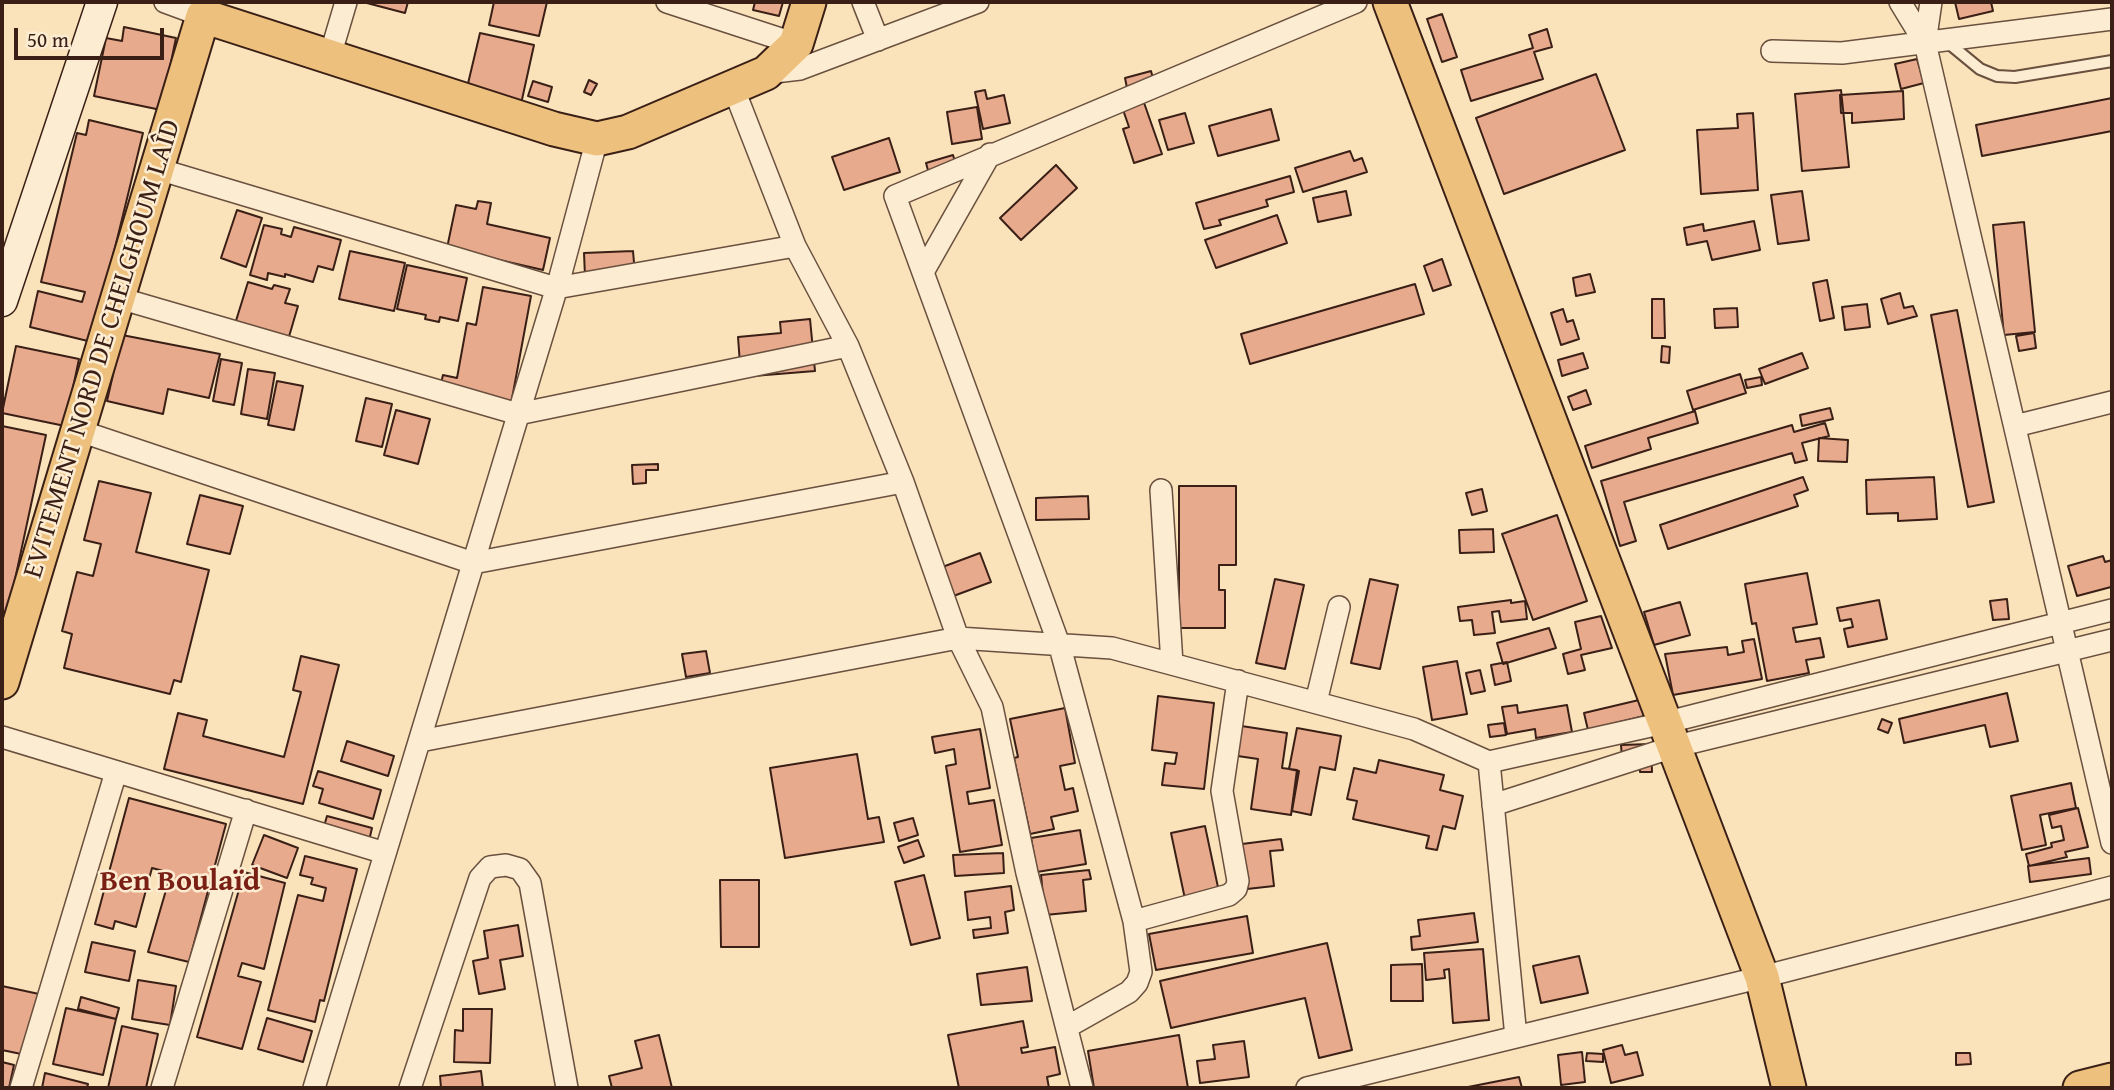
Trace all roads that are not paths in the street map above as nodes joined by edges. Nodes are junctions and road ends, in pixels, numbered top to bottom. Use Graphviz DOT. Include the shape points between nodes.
graph roads {
  1 [pos="102,2"];
  2 [pos="165,2"];
  3 [pos="346,2"];
  4 [pos="667,2"];
  5 [pos="809,2"];
  6 [pos="863,2"];
  7 [pos="978,2"];
  8 [pos="1356,2"];
  9 [pos="1390,2"];
  10 [pos="1900,2"];
  11 [pos="1931,2"];
  12 [pos="205,9"];
  13 [pos="2112,19"];
  14 [pos="878,40"];
  15 [pos="1935,42"];
  16 [pos="796,44"];
  17 [pos="1772,51"];
  18 [pos="330,56"];
  19 [pos="2112,61"];
  20 [pos="766,73"];
  21 [pos="733,87"];
  22 [pos="597,139"];
  23 [pos="990,154"];
  24 [pos="158,169"];
  25 [pos="795,246"];
  26 [pos="923,272"];
  27 [pos="556,288"];
  28 [pos="120,298"];
  29 [pos="2,301"];
  30 [pos="848,346"];
  31 [pos="2112,402"];
  32 [pos="518,414"];
  33 [pos="2015,426"];
  34 [pos="80,430"];
  35 [pos="903,482"];
  36 [pos="1161,490"];
  37 [pos="473,564"];
  38 [pos="1339,607"];
  39 [pos="2112,610"];
  40 [pos="2061,622"];
  41 [pos="958,638"];
  42 [pos="2112,640"];
  43 [pos="1060,647"];
  44 [pos="2067,651"];
  45 [pos="1171,664"];
  46 [pos="1238,681"];
  47 [pos="2,682"];
  48 [pos="1316,702"];
  49 [pos="1668,735"];
  50 [pos="2,737"];
  51 [pos="420,741"];
  52 [pos="1489,762"];
  53 [pos="116,772"];
  54 [pos="1493,805"];
  55 [pos="246,810"];
  56 [pos="2112,844"];
  57 [pos="385,853"];
  58 [pos="2112,887"];
  59 [pos="1134,922"];
  60 [pos="1762,977"];
  61 [pos="1067,1027"];
  62 [pos="1516,1037"];
  63 [pos="2112,1080"];
  64 [pos="21,1088"];
  65 [pos="162,1088"];
  66 [pos="314,1088"];
  67 [pos="410,1088"];
  68 [pos="567,1088"];
  69 [pos="1083,1088"];
  70 [pos="1307,1088"];
  71 [pos="1789,1088"];
  72 [pos="2080,1088"];
  1 -- 29 [label="street"];
  2 -- 12 [label="street"];
  3 -- 18 [label="street"];
  4 -- 16 [label="street"];
  5 -- 16 [label="main road"];
  6 -- 14 [label="street"];
  7 -- 14 [label="street"];
  8 -- 23 [label="street"];
  9 -- 49 [label="main road"];
  10 -- 15 [label="street"];
  11 -- 15 [label="street"];
  12 -- 18 [label="main road"];
  12 -- 24 [label="main road, EVITEMENT NORD DE CHELGHOUM LAÎD"];
  13 -- 15 [label="street"];
  14 -- 20 [label="street" via="800,69"];
  15 -- 17 [label="street" via="1842,52"];
  15 -- 19 [label="lane" via="1997,76"];
  15 -- 33 [label="street"];
  16 -- 20 [label="main road"];
  18 -- 22 [label="main road"];
  20 -- 21 [label="main road"];
  21 -- 22 [label="main road" via="628,132"];
  21 -- 25 [label="street"];
  22 -- 27 [label="street"];
  23 -- 26 [label="street"];
  23 -- 26 [label="street" via="895,196"];
  24 -- 27 [label="street"];
  24 -- 28 [label="main road, EVITEMENT NORD DE CHELGHOUM LAÎD"];
  25 -- 27 [label="street"];
  25 -- 30 [label="street"];
  26 -- 43 [label="street"];
  27 -- 32 [label="street"];
  28 -- 32 [label="street"];
  28 -- 34 [label="main road, EVITEMENT NORD DE CHELGHOUM LAÎD"];
  30 -- 32 [label="street"];
  30 -- 35 [label="street"];
  31 -- 33 [label="street"];
  32 -- 37 [label="street"];
  33 -- 40 [label="street"];
  34 -- 37 [label="street"];
  34 -- 47 [label="main road, EVITEMENT NORD DE CHELGHOUM LAÎD"];
  35 -- 37 [label="street"];
  35 -- 41 [label="street"];
  36 -- 45 [label="street"];
  37 -- 51 [label="street"];
  38 -- 48 [label="street"];
  39 -- 40 [label="street"];
  40 -- 44 [label="street"];
  40 -- 49 [label="street"];
  41 -- 43 [label="street"];
  41 -- 51 [label="street"];
  41 -- 61 [label="street" via="992,707 1027,873"];
  42 -- 44 [label="street"];
  43 -- 45 [label="street" via="1112,648"];
  43 -- 59 [label="street"];
  44 -- 49 [label="street"];
  44 -- 56 [label="street"];
  45 -- 46 [label="street"];
  46 -- 48 [label="street"];
  46 -- 59 [label="street" via="1222,791 1236,889 1230,895"];
  48 -- 52 [label="street" via="1414,729"];
  49 -- 52 [label="street"];
  49 -- 54 [label="street"];
  49 -- 60 [label="main road"];
  50 -- 53 [label="street"];
  51 -- 57 [label="street"];
  52 -- 54 [label="street"];
  53 -- 55 [label="street"];
  53 -- 64 [label="street"];
  54 -- 62 [label="street"];
  55 -- 57 [label="street"];
  55 -- 65 [label="street"];
  57 -- 66 [label="street"];
  58 -- 60 [label="street"];
  59 -- 61 [label="street" via="1141,972 1137,983"];
  60 -- 62 [label="street"];
  60 -- 71 [label="main road"];
  61 -- 69 [label="street"];
  62 -- 70 [label="street"];
  63 -- 72 [label="main road"];
  67 -- 68 [label="street" via="480,878 490,867 506,865 520,869 530,883"];
}
